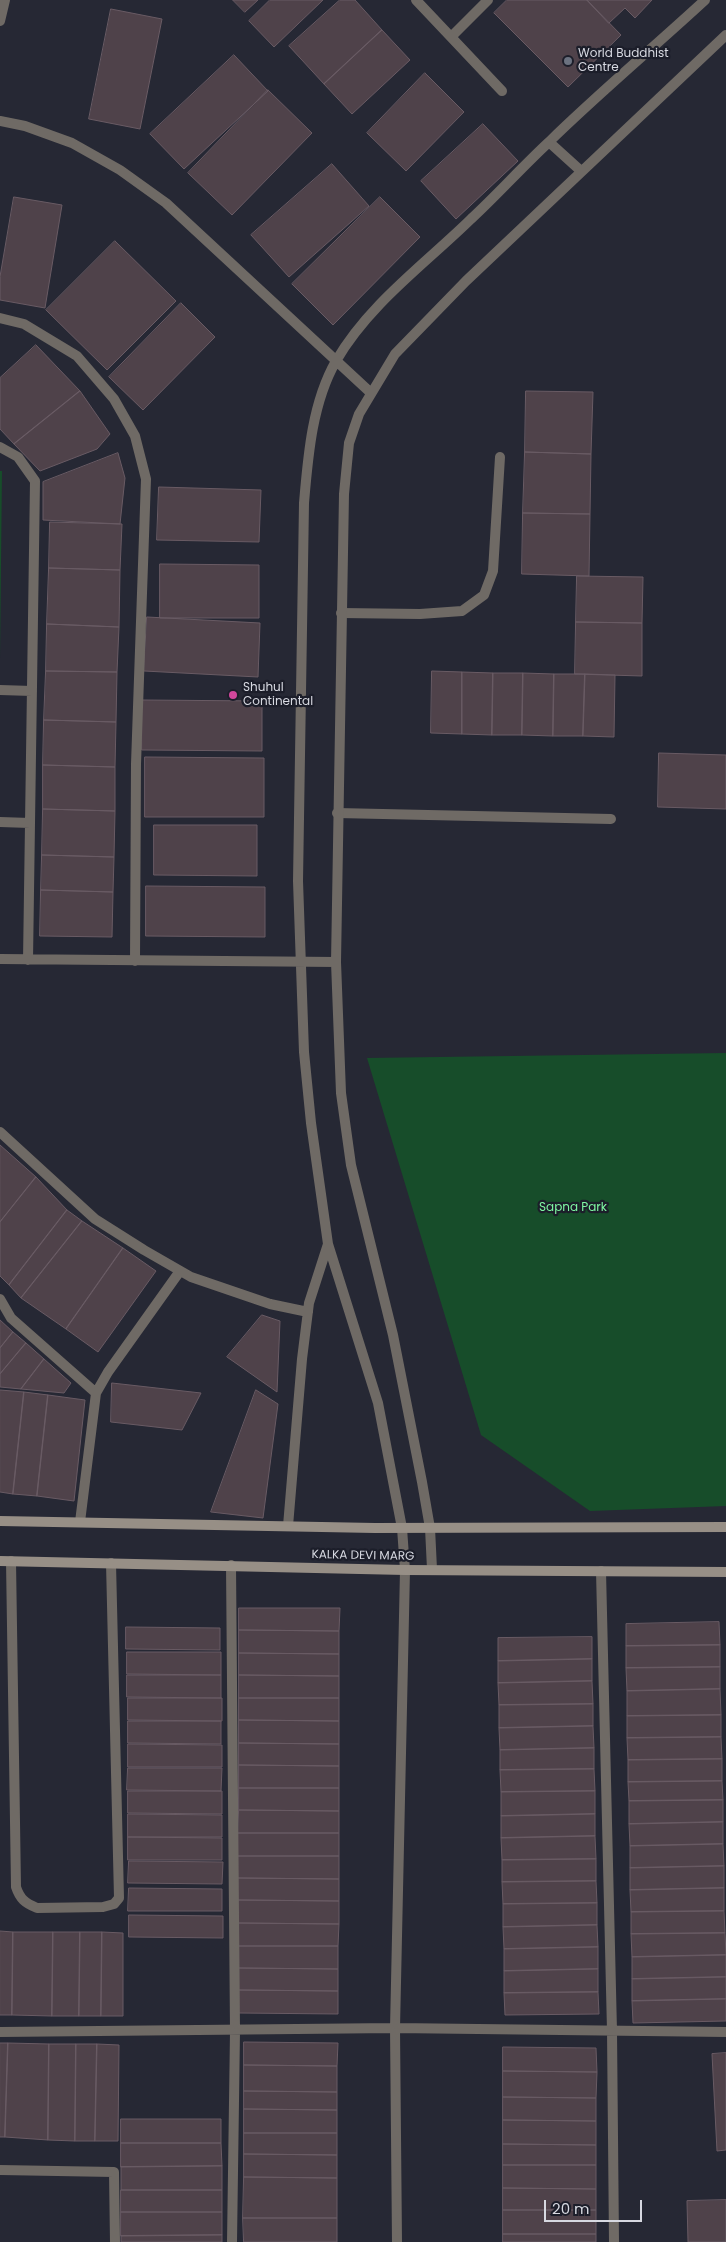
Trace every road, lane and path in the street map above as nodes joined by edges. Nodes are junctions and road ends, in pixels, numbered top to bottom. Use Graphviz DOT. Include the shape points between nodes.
graph roads {
  1 [pos="5,0"];
  2 [pos="416,0"];
  3 [pos="488,0"];
  4 [pos="705,0"];
  5 [pos="0,21"];
  6 [pos="726,35"];
  7 [pos="451,37"];
  8 [pos="502,91"];
  9 [pos="0,121"];
  10 [pos="549,142"];
  11 [pos="581,172"];
  12 [pos="0,318"];
  13 [pos="336,361"];
  14 [pos="371,393"];
  15 [pos="0,447"];
  16 [pos="500,457"];
  17 [pos="341,613"];
  18 [pos="0,690"];
  19 [pos="32,691"];
  20 [pos="338,813"];
  21 [pos="611,819"];
  22 [pos="0,822"];
  23 [pos="30,823"];
  24 [pos="0,959"];
  25 [pos="28,960"];
  26 [pos="135,961"];
  27 [pos="300,962"];
  28 [pos="336,962"];
  29 [pos="0,1132"];
  30 [pos="328,1244"];
  31 [pos="180,1271"];
  32 [pos="0,1298"];
  33 [pos="308,1312"];
  34 [pos="96,1393"];
  35 [pos="0,1521"];
  36 [pos="80,1522"];
  37 [pos="288,1526"];
  38 [pos="726,1526"];
  39 [pos="402,1528"];
  40 [pos="430,1528"];
  41 [pos="0,1561"];
  42 [pos="12,1561"];
  43 [pos="110,1563"];
  44 [pos="231,1565"];
  45 [pos="432,1569"];
  46 [pos="405,1570"];
  47 [pos="601,1571"];
  48 [pos="726,1572"];
  49 [pos="395,2028"];
  50 [pos="235,2031"];
  51 [pos="612,2031"];
  52 [pos="0,2032"];
  53 [pos="726,2032"];
  54 [pos="0,2170"];
  55 [pos="114,2242"];
  56 [pos="232,2242"];
  57 [pos="397,2242"];
  58 [pos="614,2242"];
  1 -- 5 [label="street"];
  2 -- 7 [label="street"];
  3 -- 7 [label="street"];
  4 -- 10 [label="street"];
  6 -- 11 [label="street"];
  7 -- 8 [label="street"];
  9 -- 13 [label="street" via="25,126 72,143 120,170 166,203"];
  10 -- 11 [label="street"];
  10 -- 13 [label="street" via="366,319"];
  11 -- 14 [label="street" via="466,281 395,354"];
  12 -- 26 [label="street" via="24,324 77,356 114,399 135,436 146,479 136,764"];
  13 -- 14 [label="street"];
  13 -- 27 [label="street" via="316,410 304,503 298,881"];
  14 -- 17 [label="street" via="359,414 349,443 344,494"];
  15 -- 19 [label="street" via="18,457 34,481"];
  16 -- 17 [label="street" via="493,571 484,594 462,611"];
  17 -- 20 [label="street"];
  18 -- 19 [label="street"];
  19 -- 23 [label="street"];
  20 -- 21 [label="street"];
  20 -- 28 [label="street"];
  22 -- 23 [label="street"];
  23 -- 25 [label="street"];
  24 -- 25 [label="street"];
  25 -- 26 [label="street"];
  26 -- 27 [label="street"];
  27 -- 28 [label="street"];
  27 -- 30 [label="street" via="311,1123"];
  28 -- 40 [label="street" via="341,1093 351,1165 393,1335"];
  29 -- 31 [label="street" via="95,1219"];
  30 -- 33 [label="street"];
  30 -- 39 [label="street" via="378,1403"];
  31 -- 33 [label="street" via="191,1278 270,1304"];
  31 -- 34 [label="street"];
  32 -- 34 [label="street" via="10,1318"];
  33 -- 37 [label="street"];
  34 -- 36 [label="street"];
  35 -- 36 [label="street"];
  36 -- 37 [label="street"];
  37 -- 39 [label="street"];
  38 -- 40 [label="street"];
  39 -- 40 [label="street"];
  39 -- 46 [label="street"];
  40 -- 45 [label="street"];
  41 -- 42 [label="street, KALKA DEVI MARG"];
  42 -- 43 [label="street, KALKA DEVI MARG"];
  42 -- 43 [label="street" via="16,1887 19,1897 37,1908 103,1907 114,1904 119,1898"];
  43 -- 44 [label="street, KALKA DEVI MARG"];
  44 -- 46 [label="street, KALKA DEVI MARG"];
  44 -- 50 [label="street"];
  45 -- 46 [label="street, KALKA DEVI MARG"];
  45 -- 47 [label="street, KALKA DEVI MARG"];
  46 -- 49 [label="street"];
  47 -- 48 [label="street, KALKA DEVI MARG"];
  47 -- 51 [label="street"];
  49 -- 50 [label="street"];
  49 -- 51 [label="street"];
  49 -- 57 [label="street"];
  50 -- 52 [label="street"];
  50 -- 56 [label="street"];
  51 -- 53 [label="street"];
  51 -- 58 [label="street"];
  54 -- 55 [label="street" via="114,2172"];
}
